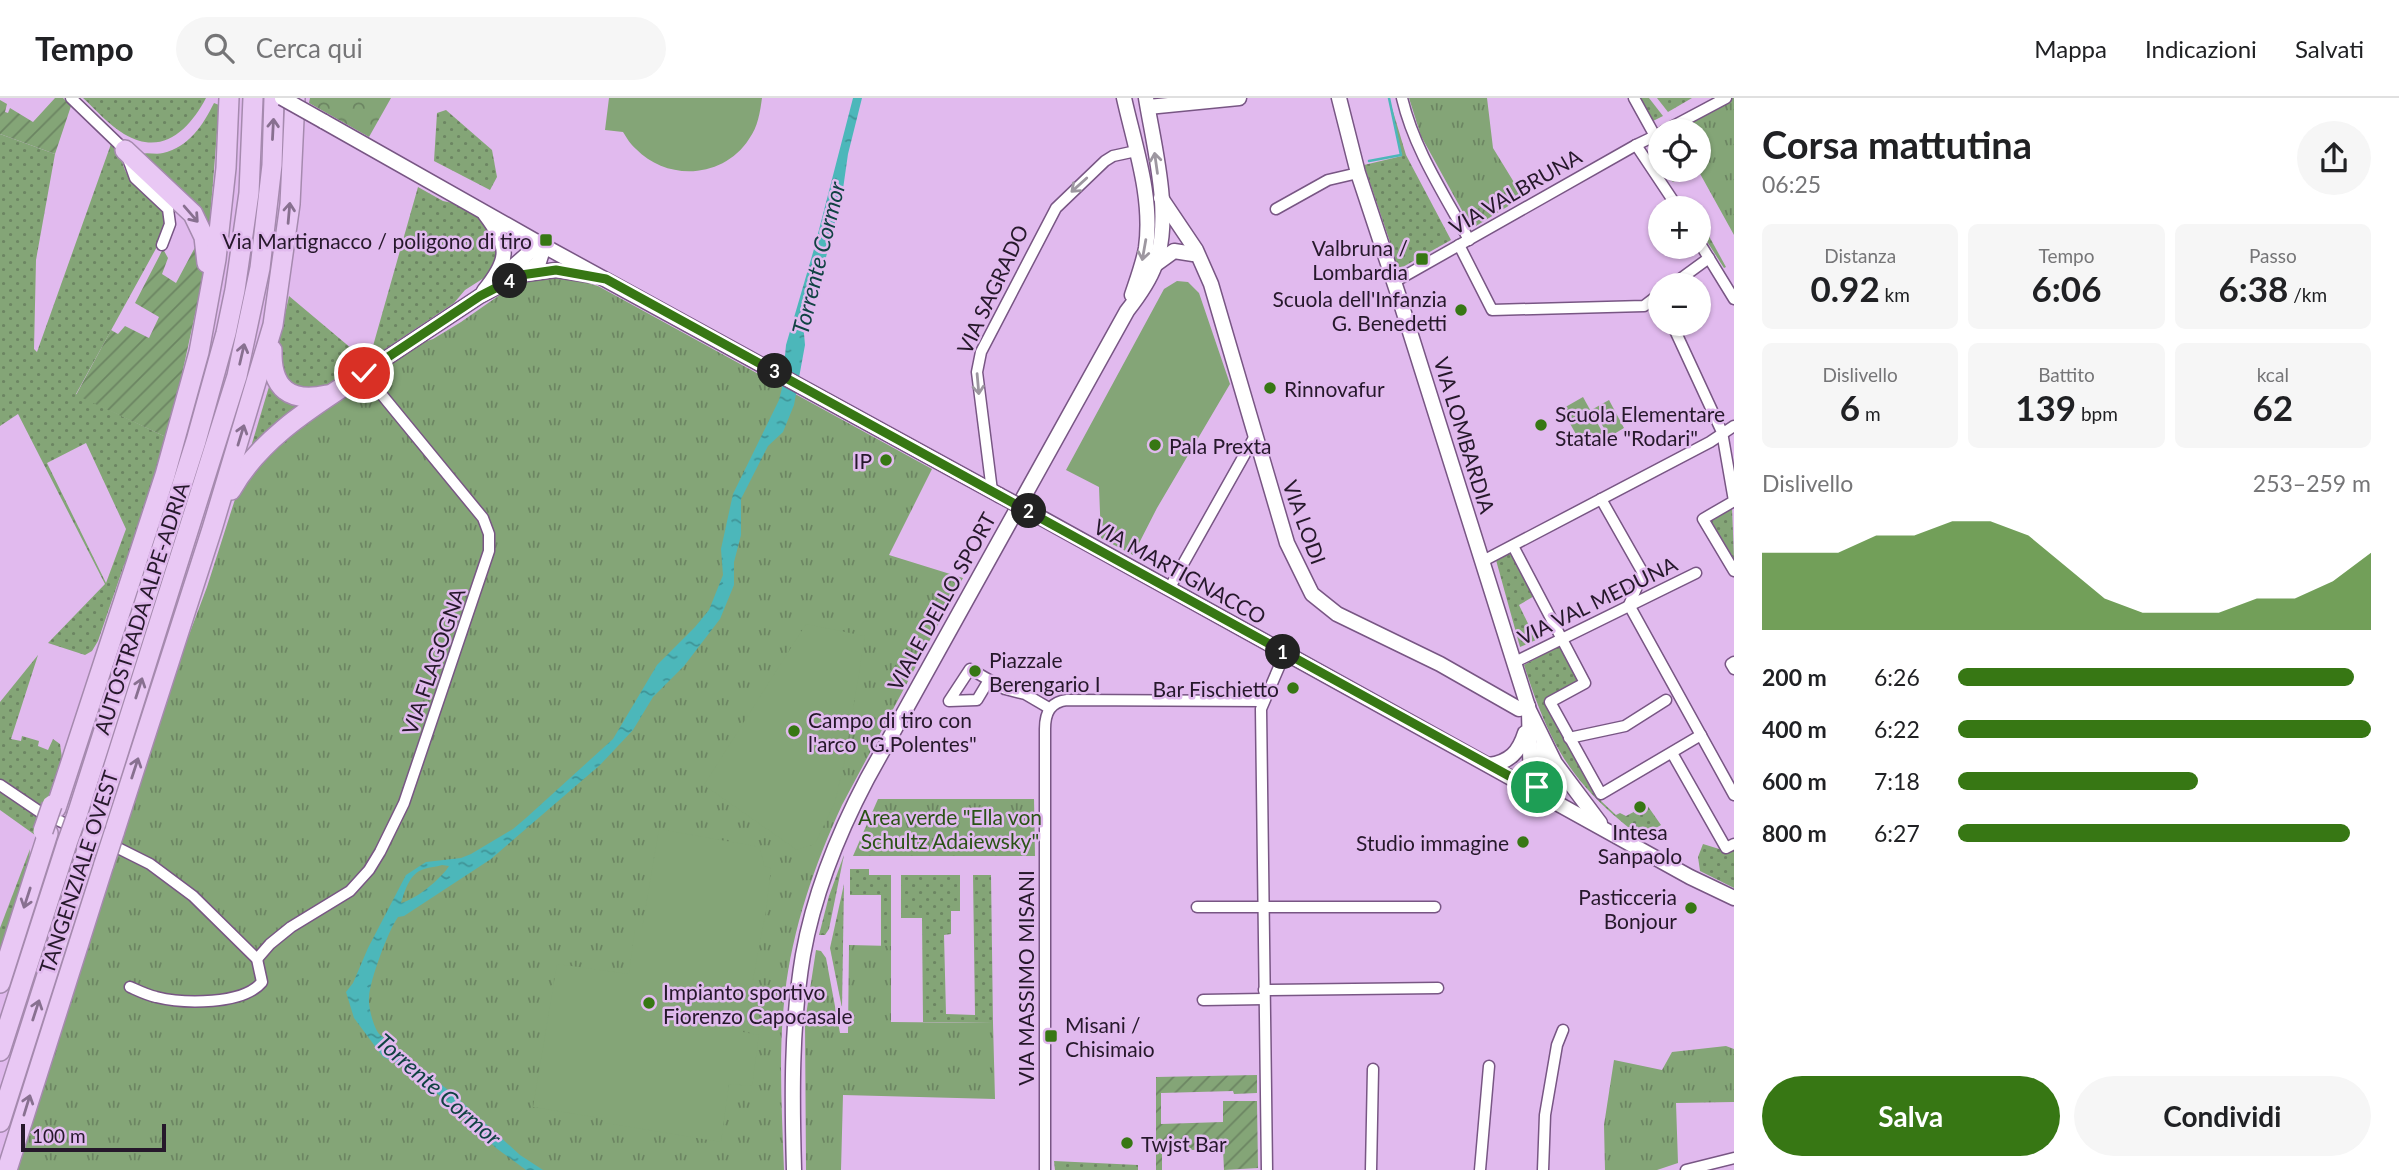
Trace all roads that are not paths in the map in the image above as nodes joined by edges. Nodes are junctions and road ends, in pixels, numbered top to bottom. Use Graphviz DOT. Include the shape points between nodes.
graph roads {
  1 [pos="71,98"];
  2 [pos="229,98"];
  3 [pos="253,98"];
  4 [pos="275,98"];
  5 [pos="282,98"];
  6 [pos="295,98"];
  7 [pos="1239,98"];
  8 [pos="1339,98"];
  9 [pos="1402,98"];
  10 [pos="1634,98"];
  11 [pos="1726,98"];
  12 [pos="1147,104"];
  13 [pos="1126,107"];
  14 [pos="1650,119"];
  15 [pos="1686,119"];
  16 [pos="1648,139"];
  17 [pos="1636,145"];
  18 [pos="125,150"];
  19 [pos="1136,151"];
  20 [pos="1358,173"];
  21 [pos="1670,196"];
  22 [pos="1161,197"];
  23 [pos="1146,199"];
  24 [pos="1276,209"];
  25 [pos="482,211"];
  26 [pos="1161,220"];
  27 [pos="1464,243"];
  28 [pos="162,245"];
  29 [pos="544,246"];
  30 [pos="1708,259"];
  31 [pos="1710,259"];
  32 [pos="1198,260"];
  33 [pos="1156,264"];
  34 [pos="1688,273"];
  35 [pos="521,275"];
  36 [pos="606,279"];
  37 [pos="1394,282"];
  38 [pos="480,296"];
  39 [pos="1734,299"];
  40 [pos="1648,304"];
  41 [pos="1127,311"];
  42 [pos="273,325"];
  43 [pos="204,328"];
  44 [pos="1678,336"];
  45 [pos="364,373"];
  46 [pos="332,394"];
  47 [pos="1734,426"];
  48 [pos="1722,432"];
  49 [pos="1255,436"];
  50 [pos="996,493"];
  51 [pos="1601,499"];
  52 [pos="212,529"];
  53 [pos="1513,546"];
  54 [pos="137,560"];
  55 [pos="1483,561"];
  56 [pos="1734,571"];
  57 [pos="1696,573"];
  58 [pos="1169,589"];
  59 [pos="1629,605"];
  60 [pos="1563,640"];
  61 [pos="1285,653"];
  62 [pos="91,657"];
  63 [pos="1516,662"];
  64 [pos="1734,662"];
  65 [pos="1734,669"];
  66 [pos="989,680"];
  67 [pos="1666,700"];
  68 [pos="1263,701"];
  69 [pos="1049,708"];
  70 [pos="1528,714"];
  71 [pos="1701,736"];
  72 [pos="1569,738"];
  73 [pos="1543,739"];
  74 [pos="1672,752"];
  75 [pos="65,759"];
  76 [pos="1489,765"];
  77 [pos="1730,777"];
  78 [pos="0,785"];
  79 [pos="1532,789"];
  80 [pos="1734,795"];
  81 [pos="54,807"];
  82 [pos="1605,829"];
  83 [pos="1734,844"];
  84 [pos="1734,898"];
  85 [pos="1197,907"];
  86 [pos="1262,907"];
  87 [pos="1435,907"];
  88 [pos="257,959"];
  89 [pos="0,983"];
  90 [pos="130,987"];
  91 [pos="1438,988"];
  92 [pos="1264,995"];
  93 [pos="1203,1000"];
  94 [pos="1563,1030"];
  95 [pos="0,1051"];
  96 [pos="1489,1066"];
  97 [pos="1373,1069"];
  98 [pos="0,1122"];
  99 [pos="1734,1157"];
  100 [pos="7,1170"];
  101 [pos="794,1170"];
  102 [pos="1045,1170"];
  103 [pos="1266,1170"];
  104 [pos="1371,1170"];
  105 [pos="1480,1170"];
  106 [pos="1543,1170"];
  107 [pos="1686,1170"];
  1 -- 18 [label="street"];
  2 -- 43 [label="highway, TANGENZIALE OVEST" via="226,168"];
  3 -- 95 [label="highway, AUTOSTRADA ALPE-ADRIA, bridge" via="248,193 226,333 196,441"];
  98 -- 4 [label="highway, AUTOSTRADA ALPE-ADRIA, one-way, bridge" via="237,376 260,268"];
  5 -- 25 [label="street, VIA MARTIGNACCO, bridge"];
  42 -- 6 [label="highway, TANGENZIALE OVEST, one-way" via="286,247"];
  7 -- 12 [label="street"];
  8 -- 20 [label="street, VIA LOMBARDIA"];
  9 -- 27 [label="street" via="1422,154"];
  10 -- 14 [label="street"];
  11 -- 15 [label="street, VIA VALBRUNA"];
  12 -- 13 [label="street"];
  22 -- 12 [label="street, VIALE DELLO SPORT, one-way"];
  13 -- 19 [label="street, VIALE DELLO SPORT"];
  16 -- 17 [label="street, VIA VALBRUNA"];
  17 -- 21 [label="street"];
  17 -- 27 [label="street, VIA VALBRUNA"];
  18 -- 28 [label="street" via="135,177 168,209 170,225"];
  18 -- 43 [label="highway, one-way" via="200,225 207,253"];
  19 -- 23 [label="street, VIALE DELLO SPORT"];
  19 -- 50 [label="street, VIA SAGRADO, one-way" via="1105,161 1056,208 981,352 977,372"];
  20 -- 24 [label="street" via="1328,180"];
  20 -- 37 [label="street, VIA LOMBARDIA"];
  22 -- 26 [label="street, VIALE DELLO SPORT"];
  22 -- 32 [label="street, VIA LODI"];
  23 -- 26 [label="street, VIA LODI"];
  23 -- 41 [label="street, VIALE DELLO SPORT, one-way" via="1146,249"];
  25 -- 29 [label="street, VIA MARTIGNACCO"];
  25 -- 38 [label="street, VIA MARTIGNACCO" via="502,240 504,256"];
  26 -- 32 [label="street, VIA LODI"];
  26 -- 33 [label="street, VIALE DELLO SPORT"];
  27 -- 37 [label="street, VIA VALBRUNA"];
  27 -- 40 [label="street" via="1492,310"];
  29 -- 35 [label="street, VIA MARTIGNACCO" via="539,262"];
  29 -- 36 [label="street, VIA MARTIGNACCO"];
  29 -- 38 [label="street, VIA MARTIGNACCO" via="532,250"];
  30 -- 34 [label="street"];
  31 -- 39 [label="street"];
  32 -- 33 [label="street" via="1174,251"];
  32 -- 49 [label="street, VIA LODI" via="1220,310"];
  33 -- 41 [label="street, VIALE DELLO SPORT"];
  35 -- 36 [label="street, VIA MARTIGNACCO" via="556,270"];
  35 -- 38 [label="street, VIA MARTIGNACCO"];
  36 -- 50 [label="street, VIA MARTIGNACCO"];
  37 -- 55 [label="street, VIA LOMBARDIA"];
  38 -- 45 [label="street, VIA MARTIGNACCO"];
  41 -- 101 [label="street, VIALE DELLO SPORT" via="878,758 834,848 811,920 799,981"];
  42 -- 46 [label="highway" via="272,366 277,382 301,398"];
  52 -- 42 [label="highway, TANGENZIALE OVEST, one-way"];
  43 -- 54 [label="highway, TANGENZIALE OVEST"];
  44 -- 48 [label="street"];
  45 -- 46 [label="highway"];
  45 -- 88 [label="street, VIA FLAGOGNA" via="483,518 489,551 404,803 380,852 350,891 291,927"];
  46 -- 52 [label="highway" via="277,434 250,461"];
  47 -- 48 [label="street"];
  48 -- 51 [label="street"];
  48 -- 56 [label="street" via="1734,501 1703,519"];
  49 -- 58 [label="street"];
  49 -- 70 [label="street, VIA LODI" via="1287,543 1312,594 1337,614"];
  50 -- 58 [label="street, VIA MARTIGNACCO, bridge"];
  51 -- 53 [label="street"];
  51 -- 59 [label="street" via="1643,573"];
  100 -- 52 [label="highway, TANGENZIALE OVEST, one-way, bridge"];
  53 -- 55 [label="street"];
  53 -- 60 [label="street"];
  54 -- 62 [label="highway" via="123,581 102,645"];
  54 -- 81 [label="highway, TANGENZIALE OVEST"];
  55 -- 63 [label="street, VIA LOMBARDIA"];
  57 -- 59 [label="street, VIA VAL MEDUNA"];
  58 -- 61 [label="street, VIA MARTIGNACCO"];
  59 -- 60 [label="street, VIA VAL MEDUNA"];
  59 -- 71 [label="street"];
  60 -- 63 [label="street, VIA VAL MEDUNA"];
  60 -- 72 [label="street" via="1584,683 1550,702"];
  61 -- 68 [label="street"];
  61 -- 76 [label="street, VIA MARTIGNACCO"];
  63 -- 70 [label="street, VIA LOMBARDIA"];
  64 -- 65 [label="street"];
  66 -- 69 [label="street"];
  67 -- 72 [label="street" via="1625,726"];
  68 -- 69 [label="street" via="1066,700"];
  68 -- 86 [label="street"];
  69 -- 102 [label="street, VIA MASSIMO MISANI" via="1045,723"];
  70 -- 73 [label="street, VIA LOMBARDIA"];
  70 -- 76 [label="street" via="1518,752"];
  70 -- 79 [label="street, VIA LOMBARDIA"];
  71 -- 74 [label="street"];
  71 -- 77 [label="street"];
  72 -- 74 [label="street" via="1601,794"];
  73 -- 79 [label="street, VIA LOMBARDIA" via="1544,776"];
  73 -- 82 [label="street, VIA LOMBARDIA" via="1569,784"];
  74 -- 83 [label="street" via="1726,848"];
  75 -- 81 [label="highway"];
  76 -- 79 [label="street, VIA MARTIGNACCO"];
  77 -- 80 [label="street"];
  78 -- 88 [label="street" via="40,812 164,873"];
  79 -- 82 [label="street, VIA MARTIGNACCO"];
  81 -- 89 [label="highway, TANGENZIALE OVEST, one-way, bridge"];
  82 -- 84 [label="street, VIA MARTIGNACCO"];
  85 -- 86 [label="street"];
  86 -- 87 [label="street"];
  86 -- 92 [label="street"];
  88 -- 90 [label="street" via="262,982 245,996 183,1001"];
  91 -- 92 [label="street"];
  92 -- 93 [label="street"];
  92 -- 103 [label="street"];
  94 -- 106 [label="street" via="1545,1115"];
  96 -- 105 [label="street"];
  97 -- 104 [label="street"];
  99 -- 107 [label="street"];
}
